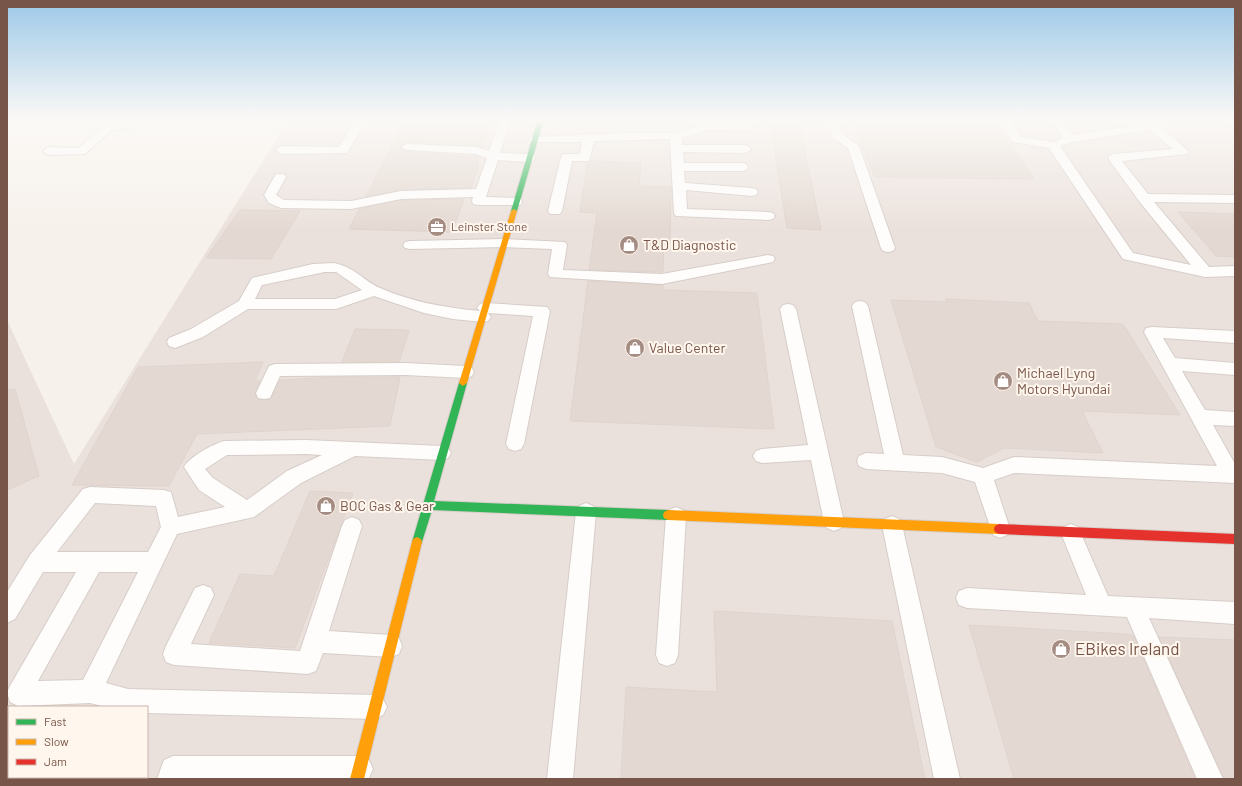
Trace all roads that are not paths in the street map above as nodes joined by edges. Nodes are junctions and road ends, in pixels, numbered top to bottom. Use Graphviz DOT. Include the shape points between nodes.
graph roads {
  1 [pos="494,156"];
  2 [pos="585,156"];
  3 [pos="677,156"];
  4 [pos="856,156"];
  5 [pos="1060,156"];
  6 [pos="1141,156"];
  7 [pos="529,158"];
  8 [pos="678,167"];
  9 [pos="742,167"];
  10 [pos="280,177"];
  11 [pos="679,186"];
  12 [pos="752,192"];
  13 [pos="480,193"];
  14 [pos="1144,198"];
  15 [pos="1235,200"];
  16 [pos="516,202"];
  17 [pos="555,211"];
  18 [pos="768,216"];
  19 [pos="504,243"];
  20 [pos="410,245"];
  21 [pos="888,248"];
  22 [pos="768,259"];
  23 [pos="1235,271"];
  24 [pos="1205,272"];
  25 [pos="374,292"];
  26 [pos="245,304"];
  27 [pos="860,306"];
  28 [pos="788,309"];
  29 [pos="484,312"];
  30 [pos="1235,337"];
  31 [pos="175,342"];
  32 [pos="1170,364"];
  33 [pos="1235,369"];
  34 [pos="466,372"];
  35 [pos="264,393"];
  36 [pos="1200,417"];
  37 [pos="1235,419"];
  38 [pos="515,444"];
  39 [pos="353,449"];
  40 [pos="819,452"];
  41 [pos="442,453"];
  42 [pos="762,456"];
  43 [pos="866,461"];
  44 [pos="894,462"];
  45 [pos="1233,474"];
  46 [pos="983,476"];
  47 [pos="427,505"];
  48 [pos="247,511"];
  49 [pos="586,512"];
  50 [pos="676,516"];
  51 [pos="834,522"];
  52 [pos="892,525"];
  53 [pos="352,526"];
  54 [pos="171,527"];
  55 [pos="1000,529"];
  56 [pos="1071,533"];
  57 [pos="1235,539"];
  58 [pos="37,562"];
  59 [pos="93,562"];
  60 [pos="153,562"];
  61 [pos="203,595"];
  62 [pos="966,598"];
  63 [pos="1102,606"];
  64 [pos="1133,607"];
  65 [pos="7,612"];
  66 [pos="1235,613"];
  67 [pos="315,642"];
  68 [pos="391,646"];
  69 [pos="667,655"];
  70 [pos="90,690"];
  71 [pos="12,694"];
  72 [pos="375,707"];
  73 [pos="359,774"];
  74 [pos="170,779"];
  75 [pos="560,779"];
  76 [pos="946,779"];
  77 [pos="1210,779"];
  1 -- 7 [label="lane"];
  1 -- 13 [label="lane"];
  2 -- 17 [label="lane" via="585,158 567,157"];
  3 -- 8 [label="lane"];
  4 -- 21 [label="lane"];
  5 -- 24 [label="lane" via="1128,256"];
  6 -- 14 [label="lane" via="1114,158"];
  7 -- 16 [label="street"];
  8 -- 9 [label="lane"];
  8 -- 11 [label="lane"];
  10 -- 13 [label="lane" via="270,195 281,204 351,205 401,195"];
  11 -- 12 [label="lane"];
  11 -- 18 [label="lane" via="681,213"];
  13 -- 16 [label="lane" via="478,201"];
  14 -- 15 [label="lane"];
  14 -- 24 [label="lane"];
  16 -- 19 [label="street"];
  19 -- 20 [label="lane"];
  19 -- 22 [label="lane" via="560,245 555,274 662,279"];
  19 -- 29 [label="street"];
  23 -- 24 [label="lane"];
  25 -- 26 [label="lane" via="336,304"];
  25 -- 26 [label="lane" via="340,268 315,267 257,281"];
  25 -- 29 [label="lane" via="453,314"];
  26 -- 31 [label="lane" via="197,333"];
  27 -- 44 [label="lane"];
  28 -- 40 [label="lane"];
  29 -- 34 [label="street"];
  29 -- 38 [label="lane" via="542,312"];
  30 -- 32 [label="lane" via="1152,332"];
  32 -- 33 [label="lane"];
  32 -- 36 [label="lane"];
  34 -- 35 [label="lane" via="405,369 275,370"];
  34 -- 41 [label="street"];
  36 -- 37 [label="lane"];
  36 -- 45 [label="lane"];
  39 -- 41 [label="lane"];
  39 -- 48 [label="lane" via="294,477"];
  39 -- 48 [label="lane" via="306,446 224,448 193,467 206,484"];
  40 -- 42 [label="lane"];
  40 -- 51 [label="lane"];
  41 -- 47 [label="street"];
  43 -- 44 [label="lane"];
  44 -- 46 [label="lane" via="942,465"];
  45 -- 46 [label="lane" via="1014,465"];
  46 -- 55 [label="lane"];
  47 -- 49 [label="street"];
  47 -- 68 [label="street"];
  48 -- 54 [label="lane"];
  49 -- 50 [label="street"];
  49 -- 75 [label="lane"];
  50 -- 51 [label="street"];
  50 -- 69 [label="lane"];
  51 -- 52 [label="street"];
  52 -- 55 [label="street"];
  52 -- 76 [label="lane"];
  53 -- 67 [label="lane"];
  54 -- 58 [label="lane" via="164,498 90,495"];
  54 -- 60 [label="lane"];
  55 -- 56 [label="street"];
  56 -- 57 [label="street"];
  56 -- 63 [label="lane"];
  58 -- 59 [label="lane"];
  58 -- 65 [label="lane"];
  59 -- 60 [label="lane"];
  59 -- 71 [label="lane"];
  60 -- 70 [label="lane"];
  61 -- 67 [label="lane" via="174,654 308,663"];
  62 -- 63 [label="lane"];
  63 -- 64 [label="lane"];
  64 -- 66 [label="lane"];
  64 -- 77 [label="lane"];
  67 -- 68 [label="lane"];
  68 -- 72 [label="street"];
  70 -- 71 [label="lane"];
  70 -- 72 [label="lane" via="128,701"];
  72 -- 73 [label="street"];
  73 -- 74 [label="lane" via="174,769"];
}
